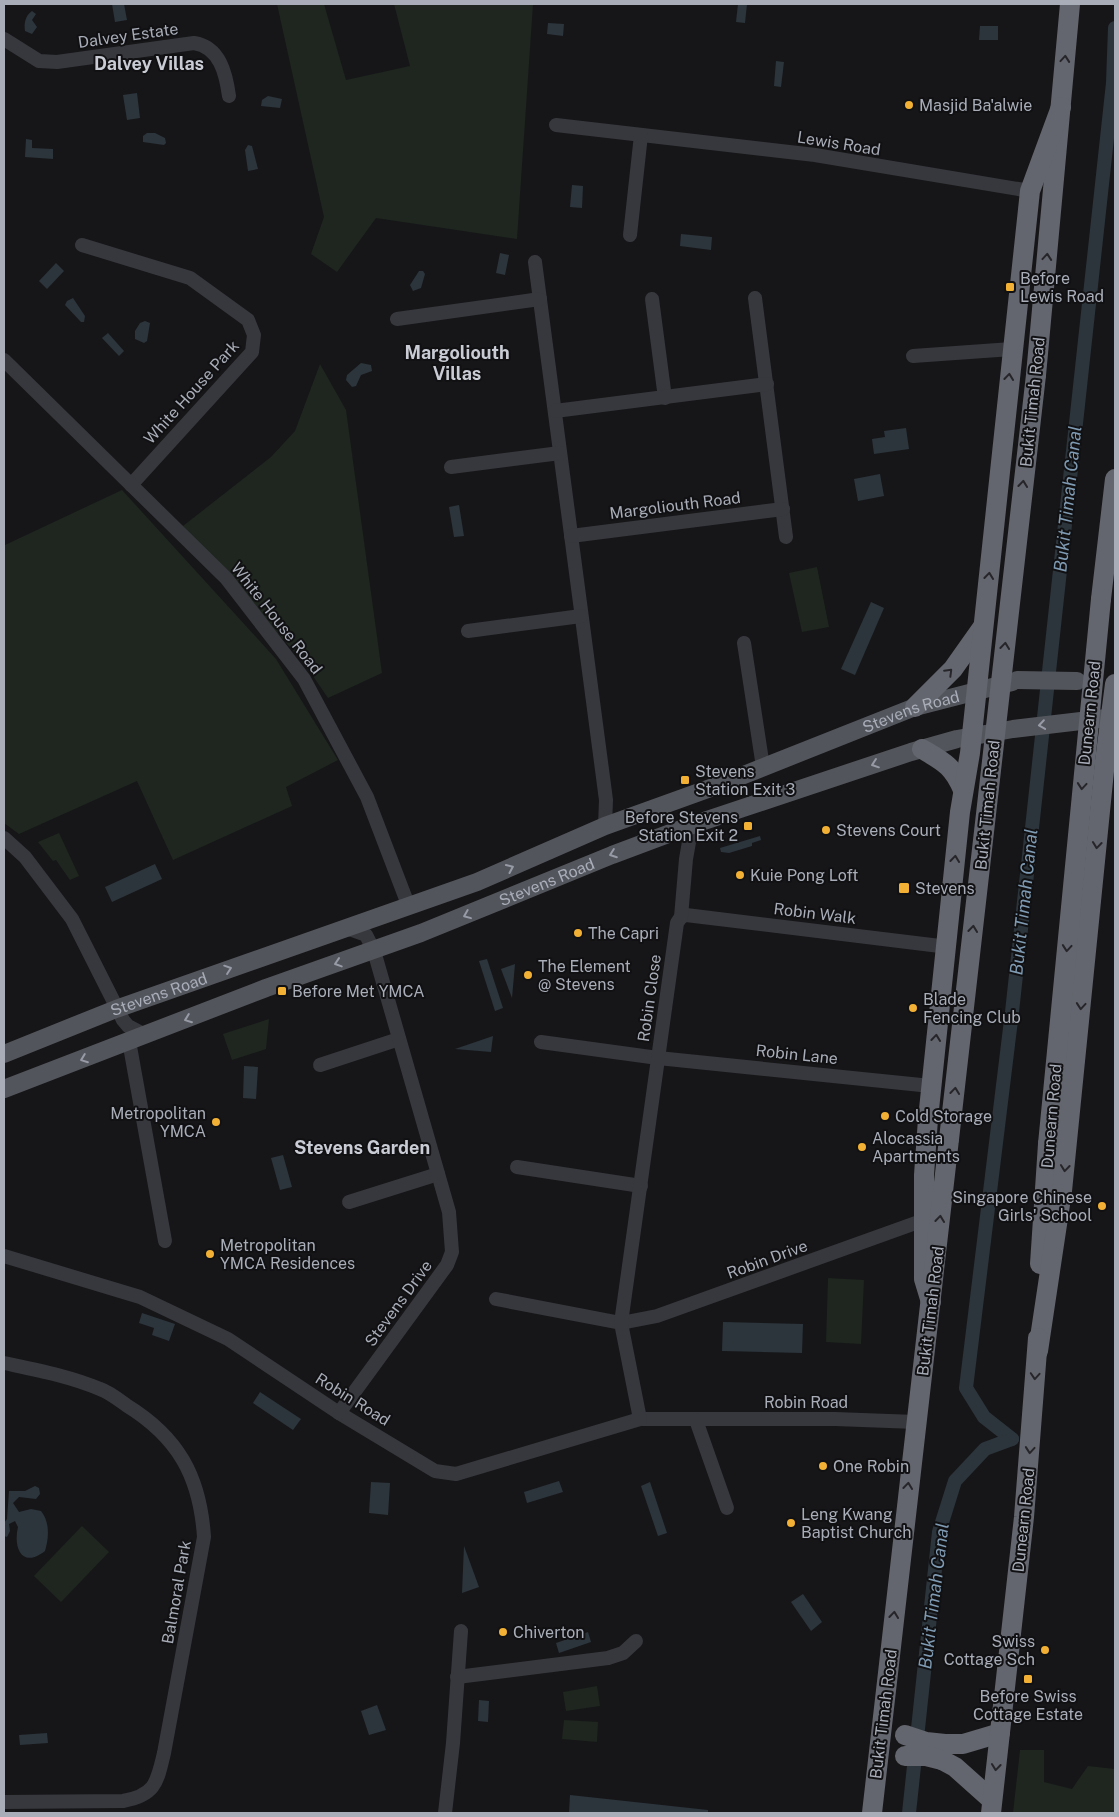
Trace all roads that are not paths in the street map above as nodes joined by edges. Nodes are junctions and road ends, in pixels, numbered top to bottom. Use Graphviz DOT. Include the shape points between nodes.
graph roads {
  1 [pos="1070,4"];
  2 [pos="4,39"];
  3 [pos="229,96"];
  4 [pos="1061,107"];
  5 [pos="556,125"];
  6 [pos="641,135"];
  7 [pos="1030,191"];
  8 [pos="630,235"];
  9 [pos="82,245"];
  10 [pos="535,262"];
  11 [pos="755,298"];
  12 [pos="540,299"];
  13 [pos="652,299"];
  14 [pos="396,319"];
  15 [pos="1012,349"];
  16 [pos="914,356"];
  17 [pos="4,360"];
  18 [pos="767,384"];
  19 [pos="665,398"];
  20 [pos="555,411"];
  21 [pos="560,453"];
  22 [pos="451,467"];
  23 [pos="1115,479"];
  24 [pos="131,485"];
  25 [pos="783,509"];
  26 [pos="571,536"];
  27 [pos="786,537"];
  28 [pos="581,616"];
  29 [pos="984,625"];
  30 [pos="468,631"];
  31 [pos="744,643"];
  32 [pos="1115,685"];
  33 [pos="976,692"];
  34 [pos="915,707"];
  35 [pos="1114,717"];
  36 [pos="971,737"];
  37 [pos="922,749"];
  38 [pos="1110,753"];
  39 [pos="763,766"];
  40 [pos="963,790"];
  41 [pos="692,825"];
  42 [pos="605,826"];
  43 [pos="4,838"];
  44 [pos="408,907"];
  45 [pos="385,916"];
  46 [pos="681,917"];
  47 [pos="349,929"];
  48 [pos="421,933"];
  49 [pos="946,949"];
  50 [pos="374,951"];
  51 [pos="116,1009"];
  52 [pos="137,1038"];
  53 [pos="399,1039"];
  54 [pos="541,1042"];
  55 [pos="4,1054"];
  56 [pos="658,1058"];
  57 [pos="320,1065"];
  58 [pos="931,1086"];
  59 [pos="4,1089"];
  60 [pos="517,1167"];
  61 [pos="438,1174"];
  62 [pos="641,1186"];
  63 [pos="349,1202"];
  64 [pos="924,1220"];
  65 [pos="165,1241"];
  66 [pos="4,1256"];
  67 [pos="496,1299"];
  68 [pos="931,1302"];
  69 [pos="621,1322"];
  70 [pos="1038,1351"];
  71 [pos="4,1363"];
  72 [pos="339,1413"];
  73 [pos="640,1419"];
  74 [pos="696,1420"];
  75 [pos="916,1422"];
  76 [pos="727,1508"];
  77 [pos="461,1631"];
  78 [pos="636,1641"];
  79 [pos="457,1678"];
  80 [pos="885,1696"];
  81 [pos="1000,1733"];
  82 [pos="944,1752"];
  83 [pos="875,1780"];
  84 [pos="4,1802"];
  85 [pos="992,1807"];
  86 [pos="445,1813"];
  87 [pos="872,1813"];
  4 -- 1 [label="highway, Bukit Timah Road, one-way"];
  2 -- 3 [label="street, Dalvey Estate" via="39,61 57,62 202,44 217,56 226,74"];
  4 -- 7 [label="highway"];
  68 -- 4 [label="highway, Bukit Timah Road, one-way, bridge" via="1036,376"];
  5 -- 6 [label="street, Lewis Road"];
  6 -- 7 [label="street, Lewis Road" via="815,155"];
  6 -- 8 [label="street"];
  7 -- 15 [label="highway"];
  9 -- 24 [label="street, White House Park" via="190,278 248,320 254,335 252,352"];
  10 -- 12 [label="street"];
  11 -- 18 [label="street"];
  12 -- 14 [label="street"];
  12 -- 20 [label="street"];
  13 -- 19 [label="street"];
  15 -- 16 [label="street, Bukit Timah Road"];
  29 -- 15 [label="highway, one-way"];
  17 -- 24 [label="street"];
  18 -- 19 [label="street"];
  18 -- 25 [label="street"];
  19 -- 20 [label="street"];
  20 -- 21 [label="street"];
  21 -- 22 [label="street"];
  21 -- 26 [label="street"];
  23 -- 70 [label="highway, Dunearn Road, one-way, bridge" via="1048,1144 1041,1233"];
  24 -- 44 [label="street, White House Road" via="226,578 304,679 367,797"];
  25 -- 26 [label="street, Margoliouth Road"];
  25 -- 27 [label="street"];
  26 -- 28 [label="street"];
  28 -- 30 [label="street"];
  28 -- 42 [label="street" via="606,800"];
  29 -- 33 [label="highway"];
  34 -- 29 [label="highway, one-way" via="953,669"];
  31 -- 39 [label="street"];
  32 -- 33 [label="main road, Stevens Road, bridge" via="1017,680"];
  32 -- 35 [label="highway"];
  33 -- 34 [label="main road, Stevens Road"];
  33 -- 36 [label="highway"];
  34 -- 39 [label="main road, Stevens Road"];
  35 -- 36 [label="main road, Stevens Road, one-way" via="1072,720"];
  35 -- 38 [label="highway"];
  36 -- 37 [label="main road, Stevens Road"];
  36 -- 40 [label="highway"];
  37 -- 40 [label="highway" via="955,772"];
  37 -- 41 [label="main road, Stevens Road, one-way"];
  38 -- 70 [label="highway, one-way" via="1062,1191"];
  39 -- 42 [label="main road, Stevens Road"];
  49 -- 40 [label="highway, one-way"];
  41 -- 46 [label="street, Robin Close"];
  41 -- 48 [label="main road, Stevens Road, one-way" via="511,894"];
  44 -- 42 [label="main road, Stevens Road, one-way" via="477,882"];
  43 -- 51 [label="street" via="25,857 72,919"];
  44 -- 45 [label="main road, Stevens Road"];
  45 -- 47 [label="main road, Stevens Road"];
  45 -- 48 [label="main road" via="398,934"];
  46 -- 49 [label="street, Robin Walk" via="686,915"];
  46 -- 56 [label="street, Robin Close" via="676,923"];
  47 -- 50 [label="street, Stevens Drive" via="366,935"];
  51 -- 47 [label="main road, Stevens Road, one-way"];
  48 -- 50 [label="main road, Stevens Road"];
  58 -- 49 [label="highway, one-way"];
  50 -- 52 [label="main road, Stevens Road, one-way"];
  50 -- 53 [label="street, Stevens Drive"];
  51 -- 52 [label="street"];
  51 -- 55 [label="main road, Stevens Road"];
  52 -- 59 [label="main road, Stevens Road, one-way"];
  52 -- 65 [label="street"];
  53 -- 57 [label="street"];
  53 -- 61 [label="street, Stevens Drive"];
  54 -- 56 [label="street, Robin Close"];
  56 -- 58 [label="street, Robin Lane"];
  56 -- 62 [label="street, Robin Close"];
  58 -- 64 [label="highway"];
  60 -- 62 [label="street"];
  61 -- 63 [label="street"];
  61 -- 72 [label="street, Stevens Drive" via="452,1234 450,1258"];
  62 -- 69 [label="street, Robin Close"];
  64 -- 68 [label="highway" via="924,1280"];
  64 -- 69 [label="street, Robin Drive" via="671,1313"];
  66 -- 72 [label="street, Robin Road" via="140,1297 228,1339"];
  67 -- 69 [label="street"];
  68 -- 75 [label="highway, Bukit Timah Road"];
  69 -- 73 [label="street, Robin Close"];
  70 -- 81 [label="highway, Dunearn Road, one-way" via="1024,1517"];
  71 -- 84 [label="street, Balmoral Park" via="52,1372 102,1389 146,1417 176,1448 188,1466 203,1513 204,1537 164,1753 158,1778 149,1792 123,1801"];
  72 -- 73 [label="street, Robin Road" via="436,1471 447,1474"];
  73 -- 74 [label="street, Robin Road"];
  74 -- 75 [label="street, Robin Road"];
  74 -- 76 [label="street"];
  80 -- 75 [label="highway, Bukit Timah Road, one-way"];
  77 -- 79 [label="street"];
  78 -- 79 [label="street" via="623,1653 608,1658"];
  79 -- 86 [label="street"];
  80 -- 82 [label="highway, bridge" via="892,1717 905,1735"];
  80 -- 83 [label="highway, Bukit Timah Road"];
  81 -- 82 [label="highway"];
  81 -- 85 [label="highway, Dunearn Road, one-way"];
  82 -- 83 [label="highway, bridge" via="896,1759"];
  82 -- 85 [label="highway"];
  83 -- 87 [label="highway, Bukit Timah Road"];
}
